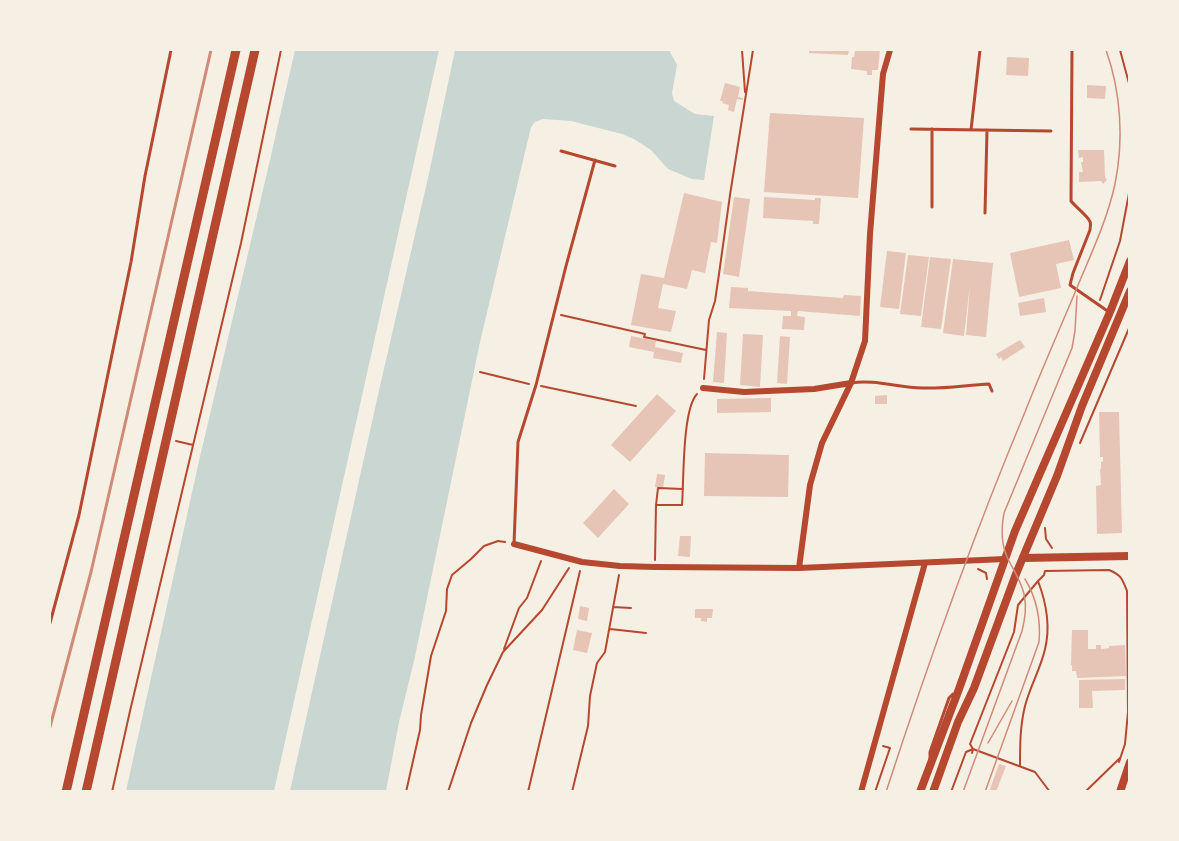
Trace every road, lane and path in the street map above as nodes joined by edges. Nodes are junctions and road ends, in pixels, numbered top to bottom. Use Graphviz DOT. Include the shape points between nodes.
graph roads {
  1 [pos="171,50"];
  2 [pos="236,50"];
  3 [pos="255,50"];
  4 [pos="282,50"];
  5 [pos="742,50"];
  6 [pos="753,50"];
  7 [pos="890,50"];
  8 [pos="980,50"];
  9 [pos="1072,50"];
  10 [pos="1120,50"];
  11 [pos="1130,87"];
  12 [pos="745,95"];
  13 [pos="910,129"];
  14 [pos="932,129"];
  15 [pos="971,130"];
  16 [pos="987,130"];
  17 [pos="1051,131"];
  18 [pos="561,151"];
  19 [pos="595,160"];
  20 [pos="615,166"];
  21 [pos="1130,188"];
  22 [pos="932,207"];
  23 [pos="985,213"];
  24 [pos="1130,261"];
  25 [pos="1130,291"];
  26 [pos="1098,305"];
  27 [pos="1110,312"];
  28 [pos="555,314"];
  29 [pos="1130,327"];
  30 [pos="706,350"];
  31 [pos="480,372"];
  32 [pos="851,383"];
  33 [pos="536,385"];
  34 [pos="703,388"];
  35 [pos="992,391"];
  36 [pos="636,406"];
  37 [pos="166,439"];
  38 [pos="194,445"];
  39 [pos="1078,449"];
  40 [pos="683,489"];
  41 [pos="656,505"];
  42 [pos="1045,529"];
  43 [pos="514,544"];
  44 [pos="1052,548"];
  45 [pos="545,552"];
  46 [pos="1130,556"];
  47 [pos="1023,558"];
  48 [pos="1005,559"];
  49 [pos="573,560"];
  50 [pos="582,562"];
  51 [pos="925,562"];
  52 [pos="620,566"];
  53 [pos="655,567"];
  54 [pos="800,568"];
  55 [pos="978,569"];
  56 [pos="1038,581"];
  57 [pos="985,586"];
  58 [pos="613,607"];
  59 [pos="631,608"];
  60 [pos="50,623"];
  61 [pos="609,629"];
  62 [pos="646,633"];
  63 [pos="503,652"];
  64 [pos="880,745"];
  65 [pos="972,751"];
  66 [pos="1120,758"];
  67 [pos="1130,762"];
  68 [pos="1020,766"];
  69 [pos="1118,768"];
  70 [pos="66,792"];
  71 [pos="86,792"];
  72 [pos="112,792"];
  73 [pos="406,792"];
  74 [pos="448,792"];
  75 [pos="528,792"];
  76 [pos="572,792"];
  77 [pos="861,792"];
  78 [pos="875,792"];
  79 [pos="920,792"];
  80 [pos="933,792"];
  81 [pos="951,792"];
  82 [pos="1050,792"];
  83 [pos="1085,792"];
  84 [pos="1120,792"];
  1 -- 60 [label="lane" via="79,515"];
  2 -- 70 [label="main road"];
  3 -- 37 [label="main road"];
  4 -- 38 [label="path"];
  5 -- 12 [label="path"];
  6 -- 12 [label="path"];
  7 -- 32 [label="street" via="883,74 865,341"];
  8 -- 15 [label="lane"];
  9 -- 26 [label="lane" via="1071,201 1091,223 1070,285"];
  10 -- 11 [label="path"];
  12 -- 30 [label="path"];
  13 -- 14 [label="lane"];
  14 -- 15 [label="lane"];
  14 -- 22 [label="lane"];
  15 -- 16 [label="lane"];
  16 -- 17 [label="lane"];
  16 -- 23 [label="lane"];
  18 -- 19 [label="lane"];
  19 -- 20 [label="lane"];
  19 -- 28 [label="lane"];
  21 -- 26 [label="path" via="1120,242"];
  24 -- 27 [label="main road"];
  25 -- 47 [label="main road"];
  26 -- 27 [label="lane"];
  27 -- 48 [label="main road"];
  28 -- 30 [label="path"];
  28 -- 33 [label="lane"];
  29 -- 39 [label="path"];
  30 -- 34 [label="path"];
  31 -- 33 [label="path"];
  32 -- 34 [label="street" via="744,392"];
  32 -- 35 [label="lane" via="923,388 989,384"];
  32 -- 54 [label="street" via="822,443 810,485"];
  33 -- 36 [label="path"];
  33 -- 43 [label="lane" via="518,442"];
  34 -- 40 [label="path" via="693,398 686,429"];
  37 -- 38 [label="path"];
  37 -- 71 [label="main road"];
  38 -- 72 [label="path"];
  40 -- 41 [label="path" via="682,505"];
  40 -- 41 [label="path" via="658,488"];
  41 -- 53 [label="path"];
  42 -- 44 [label="path"];
  43 -- 45 [label="street"];
  43 -- 73 [label="path" via="498,541 483,546 452,574 446,611 431,656"];
  45 -- 49 [label="street"];
  45 -- 63 [label="path"];
  46 -- 47 [label="street"];
  47 -- 48 [label="main road"];
  47 -- 80 [label="main road"];
  48 -- 51 [label="street"];
  48 -- 79 [label="main road"];
  49 -- 50 [label="street"];
  49 -- 63 [label="path" via="542,610"];
  50 -- 52 [label="street"];
  50 -- 75 [label="path"];
  51 -- 54 [label="street"];
  51 -- 77 [label="street"];
  52 -- 53 [label="street"];
  52 -- 58 [label="path"];
  53 -- 54 [label="street"];
  55 -- 57 [label="path" via="986,573"];
  56 -- 65 [label="path" via="1018,605 1014,632 970,744"];
  56 -- 66 [label="path" via="1045,571 1108,570 1122,579 1127,591 1128,712"];
  56 -- 68 [label="path" via="1045,600 1047,638 1021,725"];
  58 -- 59 [label="path"];
  58 -- 61 [label="path"];
  61 -- 62 [label="path"];
  61 -- 76 [label="path" via="597,663 588,726"];
  63 -- 74 [label="path" via="471,723"];
  64 -- 78 [label="path" via="890,748"];
  65 -- 68 [label="path"];
  65 -- 81 [label="path" via="966,752"];
  66 -- 69 [label="path"];
  66 -- 83 [label="path"];
  67 -- 84 [label="street"];
  68 -- 82 [label="path" via="1035,772"];
}
